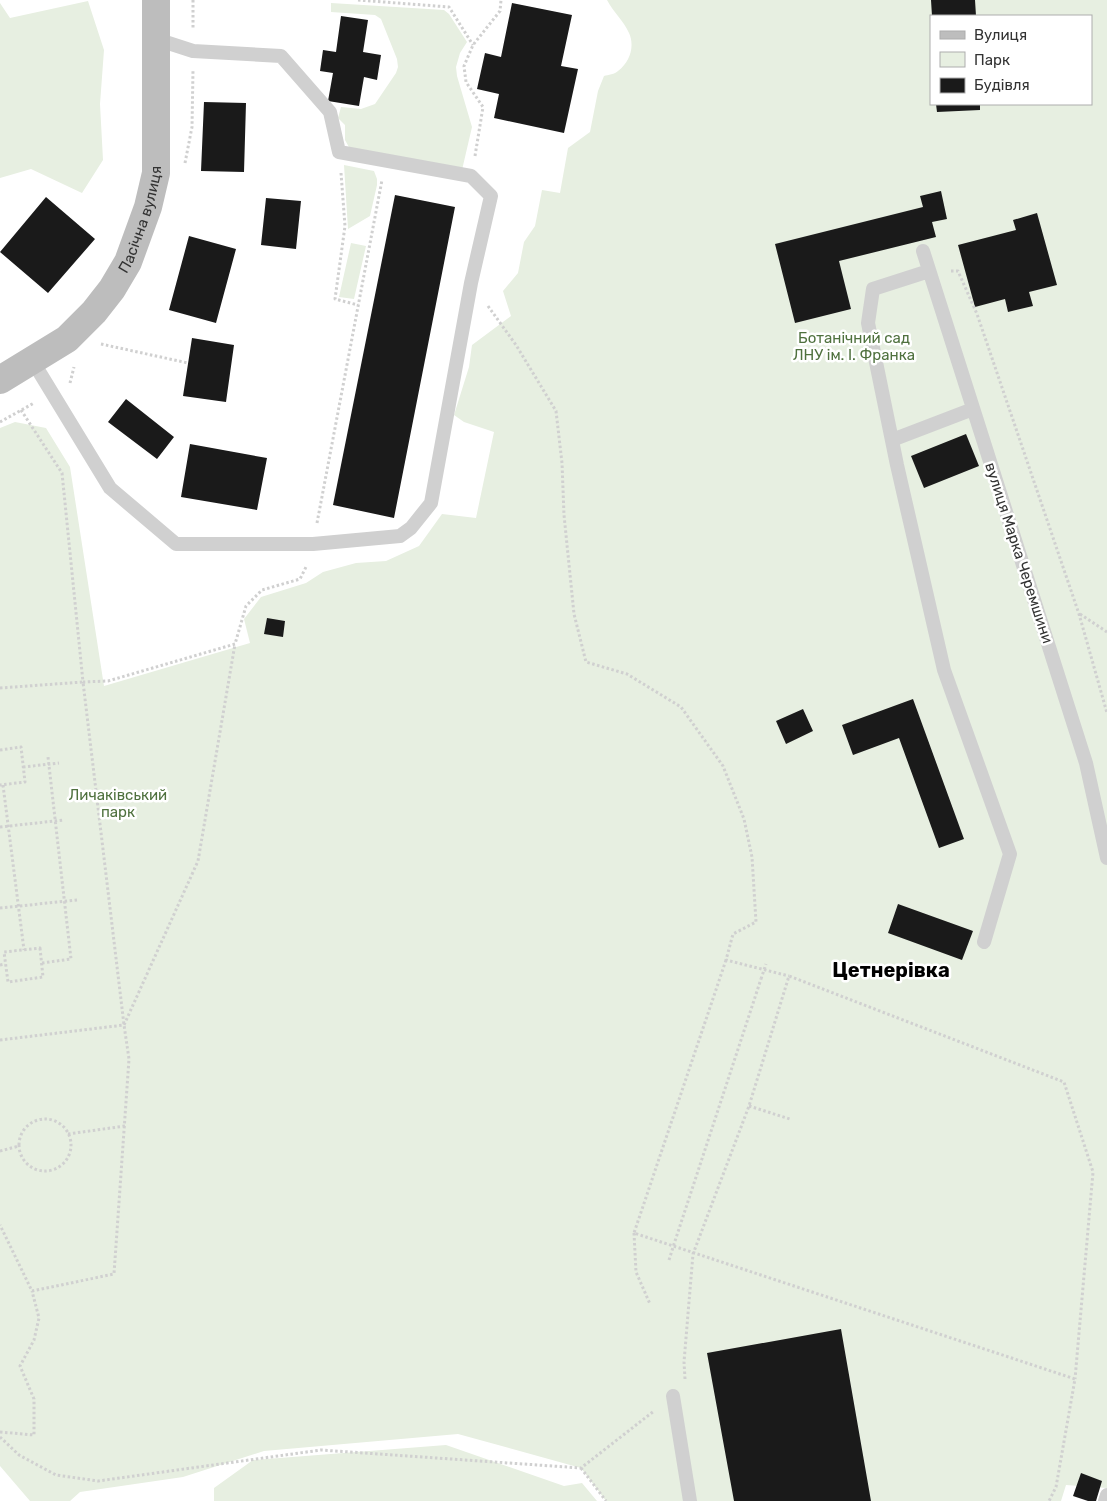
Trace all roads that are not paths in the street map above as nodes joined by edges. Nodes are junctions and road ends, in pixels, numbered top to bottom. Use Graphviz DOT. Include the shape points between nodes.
graph roads {
  1 [pos="156,0"];
  2 [pos="156,39"];
  3 [pos="923,250"];
  4 [pos="929,271"];
  5 [pos="32,360"];
  6 [pos="0,380"];
  7 [pos="973,409"];
  8 [pos="892,440"];
  9 [pos="1107,858"];
  10 [pos="984,942"];
  11 [pos="673,1396"];
  12 [pos="1107,1496"];
  13 [pos="690,1501"];
  14 [pos="1104,1501"];
  1 -- 2 [label="main road, Пасічна вулиця"];
  2 -- 5 [label="main road, Пасічна вулиця" via="156,173 148,207 128,262 94,312 67,339"];
  2 -- 5 [label="lane" via="193,51 281,56 330,112 339,152 471,176 491,196 471,283 431,504 400,536 312,544 176,544 110,488"];
  3 -- 4 [label="lane, вулиця Марка Черемшини"];
  4 -- 7 [label="lane, вулиця Марка Черемшини"];
  4 -- 8 [label="lane" via="873,289 868,323"];
  5 -- 6 [label="main road, Пасічна вулиця"];
  7 -- 8 [label="lane"];
  7 -- 9 [label="lane, вулиця Марка Черемшини" via="1086,763"];
  8 -- 10 [label="lane" via="944,670 1010,854"];
  11 -- 13 [label="lane"];
  12 -- 14 [label="lane"];
}
